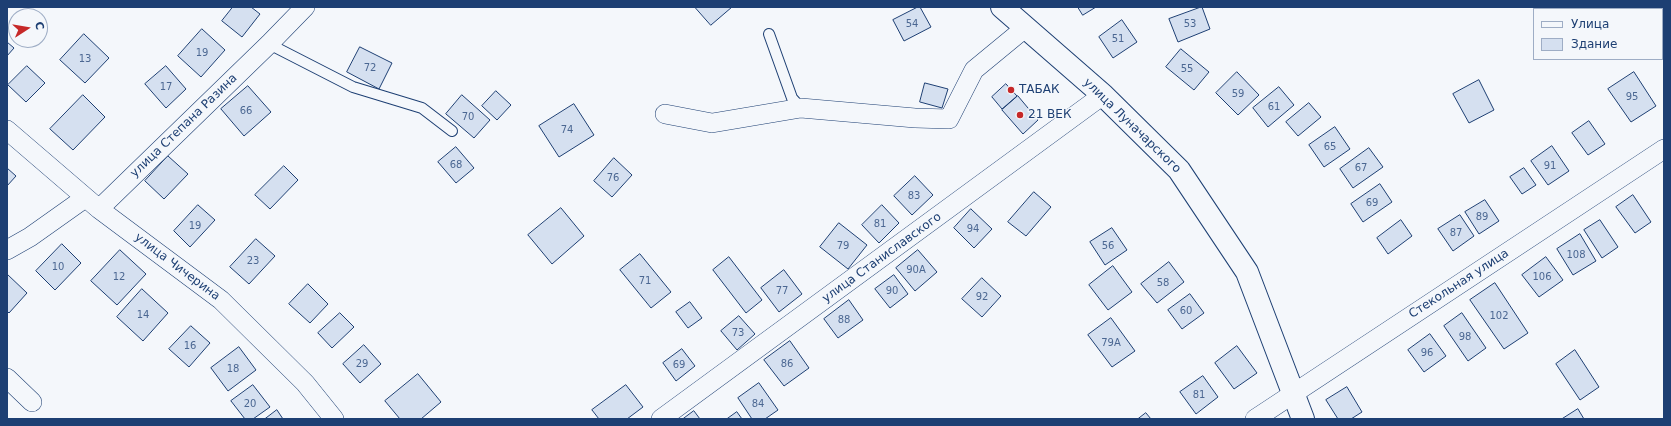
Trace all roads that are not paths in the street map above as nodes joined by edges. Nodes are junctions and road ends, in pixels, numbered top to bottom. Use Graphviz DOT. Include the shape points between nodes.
graph roads {
  1 [pos="305,7"];
  2 [pos="1002,7"];
  3 [pos="1025,28"];
  4 [pos="769,34"];
  5 [pos="269,44"];
  6 [pos="1103,96"];
  7 [pos="801,108"];
  8 [pos="665,114"];
  9 [pos="7,130"];
  10 [pos="452,131"];
  11 [pos="1664,149"];
  12 [pos="92,203"];
  13 [pos="7,250"];
  14 [pos="7,378"];
  15 [pos="1292,394"];
  16 [pos="32,402"];
  17 [pos="334,419"];
  18 [pos="661,419"];
  19 [pos="1255,419"];
  20 [pos="1303,419"];
  1 -- 5 [label="street, улица Степана Разина"];
  2 -- 3 [label="main road, улица Луначарского"];
  3 -- 6 [label="main road, улица Луначарского"];
  3 -- 7 [label="street" via="974,70 949,119"];
  4 -- 7 [label="lane" via="792,98"];
  5 -- 10 [label="lane" via="353,87 422,108"];
  5 -- 12 [label="street, улица Степана Разина"];
  6 -- 15 [label="main road, улица Луначарского" via="1179,170 1247,272"];
  6 -- 18 [label="street, улица Станиславского"];
  7 -- 8 [label="street" via="712,123"];
  9 -- 12 [label="street, улица Чичерина"];
  11 -- 15 [label="street, Стекольная улица"];
  12 -- 13 [label="street, улица Степана Разина"];
  12 -- 17 [label="street, улица Чичерина" via="221,300 305,383"];
  14 -- 16 [label="street"];
  15 -- 19 [label="street, Стекольная улица"];
  15 -- 20 [label="main road, улица Луначарского"];
}
